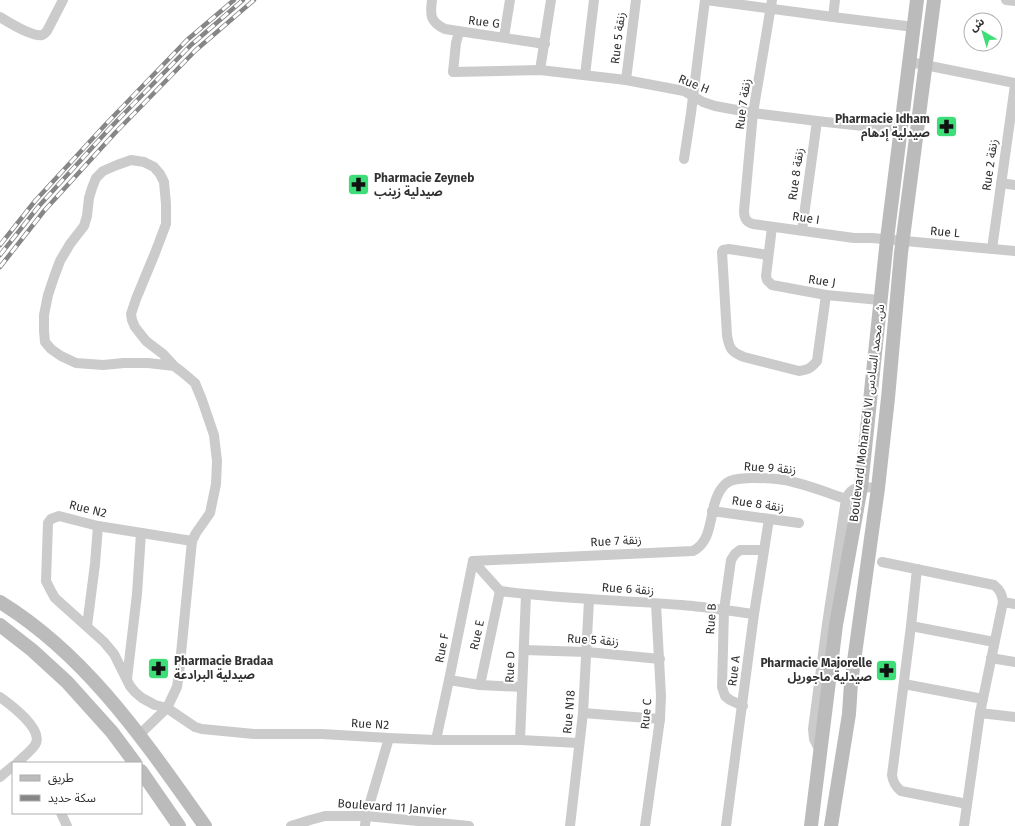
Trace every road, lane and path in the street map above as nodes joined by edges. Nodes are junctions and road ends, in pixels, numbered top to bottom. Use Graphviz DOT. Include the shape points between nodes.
graph roads {
  1 [pos="63,0"];
  2 [pos="510,0"];
  3 [pos="551,0"];
  4 [pos="594,0"];
  5 [pos="636,0"];
  6 [pos="705,0"];
  7 [pos="836,0"];
  8 [pos="917,0"];
  9 [pos="934,0"];
  10 [pos="1006,0"];
  11 [pos="1015,1"];
  12 [pos="771,4"];
  13 [pos="432,5"];
  14 [pos="0,17"];
  15 [pos="833,18"];
  16 [pos="914,27"];
  17 [pos="459,32"];
  18 [pos="504,37"];
  19 [pos="545,44"];
  20 [pos="910,62"];
  21 [pos="926,66"];
  22 [pos="540,70"];
  23 [pos="585,75"];
  24 [pos="626,80"];
  25 [pos="1015,84"];
  26 [pos="693,96"];
  27 [pos="1014,106"];
  28 [pos="753,113"];
  29 [pos="817,121"];
  30 [pos="900,130"];
  31 [pos="684,159"];
  32 [pos="1001,183"];
  33 [pos="1015,184"];
  34 [pos="744,211"];
  35 [pos="772,227"];
  36 [pos="802,230"];
  37 [pos="872,238"];
  38 [pos="887,239"];
  39 [pos="903,241"];
  40 [pos="992,249"];
  41 [pos="1015,251"];
  42 [pos="768,255"];
  43 [pos="826,295"];
  44 [pos="880,300"];
  45 [pos="174,366"];
  46 [pos="861,487"];
  47 [pos="878,488"];
  48 [pos="719,492"];
  49 [pos="846,498"];
  50 [pos="712,511"];
  51 [pos="769,519"];
  52 [pos="799,523"];
  53 [pos="98,526"];
  54 [pos="141,533"];
  55 [pos="192,541"];
  56 [pos="764,550"];
  57 [pos="473,561"];
  58 [pos="882,562"];
  59 [pos="918,569"];
  60 [pos="500,591"];
  61 [pos="526,595"];
  62 [pos="589,600"];
  63 [pos="0,602"];
  64 [pos="1003,602"];
  65 [pos="656,604"];
  66 [pos="1015,604"];
  67 [pos="724,610"];
  68 [pos="754,614"];
  69 [pos="832,624"];
  70 [pos="0,625"];
  71 [pos="86,626"];
  72 [pos="911,626"];
  73 [pos="994,642"];
  74 [pos="524,650"];
  75 [pos="587,652"];
  76 [pos="991,658"];
  77 [pos="660,659"];
  78 [pos="1015,662"];
  79 [pos="127,679"];
  80 [pos="449,680"];
  81 [pos="904,684"];
  82 [pos="480,685"];
  83 [pos="522,687"];
  84 [pos="0,697"];
  85 [pos="983,699"];
  86 [pos="743,706"];
  87 [pos="167,708"];
  88 [pos="583,713"];
  89 [pos="980,713"];
  90 [pos="1015,717"];
  91 [pos="660,719"];
  92 [pos="139,735"];
  93 [pos="388,738"];
  94 [pos="436,740"];
  95 [pos="520,740"];
  96 [pos="579,743"];
  97 [pos="19,762"];
  98 [pos="134,762"];
  99 [pos="12,768"];
  100 [pos="142,772"];
  101 [pos="0,777"];
  102 [pos="967,804"];
  103 [pos="61,814"];
  104 [pos="365,821"];
  105 [pos="67,826"];
  106 [pos="179,826"];
  107 [pos="205,826"];
  108 [pos="291,826"];
  109 [pos="469,826"];
  110 [pos="570,826"];
  111 [pos="645,826"];
  112 [pos="726,826"];
  113 [pos="811,826"];
  114 [pos="832,826"];
  115 [pos="964,826"];
  1 -- 14 [label="street" via="43,35 28,32"];
  2 -- 18 [label="street"];
  3 -- 19 [label="street"];
  4 -- 23 [label="street"];
  5 -- 24 [label="street, Rue 5 زنقة"];
  6 -- 12 [label="street"];
  6 -- 26 [label="street"];
  7 -- 15 [label="street"];
  8 -- 16 [label="main road, Boulevard Mohamed VI ش. محمد السادس"];
  9 -- 21 [label="main road, Boulevard Mohamed VI ش. محمد السادس"];
  10 -- 11 [label="street"];
  12 -- 15 [label="street"];
  12 -- 28 [label="street, Rue 7 زنقة"];
  13 -- 17 [label="street, Rue G" via="431,16 434,22 445,29"];
  15 -- 16 [label="street"];
  16 -- 20 [label="main road, Boulevard Mohamed VI ش. محمد السادس"];
  17 -- 18 [label="street, Rue G"];
  17 -- 22 [label="street, Rue H" via="453,72"];
  18 -- 19 [label="street, Rue G"];
  19 -- 22 [label="street"];
  20 -- 21 [label="street"];
  20 -- 30 [label="main road, Boulevard Mohamed VI ش. محمد السادس"];
  21 -- 25 [label="street"];
  21 -- 39 [label="main road, Boulevard Mohamed VI ش. محمد السادس"];
  22 -- 23 [label="street, Rue H"];
  23 -- 24 [label="street, Rue H"];
  24 -- 26 [label="street, Rue H" via="684,91"];
  25 -- 27 [label="street, Rue 2 زنقة"];
  26 -- 28 [label="street, Rue H" via="715,106"];
  26 -- 31 [label="street"];
  27 -- 32 [label="street, Rue 2 زنقة"];
  28 -- 29 [label="street, Rue H"];
  28 -- 34 [label="street, Rue 7 زنقة"];
  29 -- 30 [label="street, Rue H"];
  29 -- 36 [label="street, Rue 8 زنقة"];
  30 -- 38 [label="main road, Boulevard Mohamed VI ش. محمد السادس"];
  32 -- 33 [label="street"];
  32 -- 40 [label="street, Rue 2 زنقة"];
  34 -- 35 [label="street, Rue I" via="744,216 749,222"];
  35 -- 36 [label="street, Rue I"];
  35 -- 42 [label="street"];
  36 -- 37 [label="street, Rue I" via="854,238"];
  37 -- 38 [label="street, Rue L"];
  38 -- 39 [label="street, Rue L"];
  38 -- 44 [label="main road, Boulevard Mohamed VI ش. محمد السادس"];
  39 -- 40 [label="street, Rue L"];
  39 -- 47 [label="main road, Boulevard Mohamed VI ش. محمد السادس"];
  40 -- 41 [label="street, Rue L"];
  42 -- 43 [label="street, Rue J" via="766,276 770,283 777,287"];
  42 -- 43 [label="street" via="729,249 722,252 726,335 732,351 736,354 799,371 811,368 817,361"];
  43 -- 44 [label="street, Rue J"];
  44 -- 46 [label="main road, Boulevard Mohamed VI ش. محمد السادس"];
  45 -- 45 [label="street" via="124,362 76,363 61,356 45,342 44,320 48,295 60,261 84,226 96,178 103,171 131,160 144,162 160,174 164,182 166,204 166,224 136,299 131,314 132,320 146,341"];
  45 -- 55 [label="street" via="195,383 215,442 216,484 210,513"];
  46 -- 47 [label="street"];
  46 -- 49 [label="street" via="852,490"];
  46 -- 69 [label="main road, Boulevard Mohamed VI ش. محمد السادس"];
  47 -- 114 [label="main road, Boulevard Mohamed VI ش. محمد السادس"];
  48 -- 49 [label="street, Rue 9 زنقة" via="730,481 759,478 792,481"];
  48 -- 50 [label="street, Rue 7 زنقة"];
  49 -- 69 [label="street"];
  50 -- 51 [label="street, Rue 8 زنقة"];
  50 -- 57 [label="street, Rue 7 زنقة" via="709,530 698,548 693,550"];
  51 -- 52 [label="street, Rue 8 زنقة"];
  51 -- 56 [label="street, Rue A"];
  53 -- 54 [label="street, Rue N2"];
  53 -- 71 [label="street"];
  53 -- 71 [label="street, Rue N2" via="59,516 48,523 46,581 56,598"];
  54 -- 55 [label="street, Rue N2"];
  54 -- 79 [label="street"];
  55 -- 87 [label="street" via="179,674 177,687"];
  56 -- 67 [label="street, Rue B" via="740,550 735,554"];
  56 -- 68 [label="street, Rue A"];
  57 -- 60 [label="street"];
  57 -- 80 [label="street, Rue F"];
  58 -- 59 [label="street"];
  59 -- 64 [label="street" via="994,585 998,588"];
  59 -- 72 [label="street"];
  60 -- 61 [label="street, Rue 6 زنقة"];
  60 -- 82 [label="street, Rue E"];
  61 -- 62 [label="street, Rue 6 زنقة"];
  61 -- 74 [label="street, Rue D"];
  62 -- 65 [label="street, Rue 6 زنقة"];
  62 -- 75 [label="street, Rue N18"];
  63 -- 92 [label="main road" via="48,637 79,664"];
  64 -- 66 [label="street"];
  64 -- 73 [label="street"];
  65 -- 67 [label="street, Rue 6 زنقة"];
  65 -- 77 [label="street, Rue C"];
  67 -- 68 [label="street, Rue 6 زنقة"];
  67 -- 86 [label="street, Rue B" via="722,687 725,696"];
  68 -- 86 [label="street, Rue A"];
  69 -- 113 [label="main road, Boulevard Mohamed VI ش. محمد السادس" via="822,697 820,751"];
  70 -- 98 [label="main road" via="67,682 112,732"];
  71 -- 79 [label="street, Rue N2" via="114,654"];
  72 -- 73 [label="street"];
  72 -- 81 [label="street"];
  73 -- 76 [label="street"];
  74 -- 75 [label="street, Rue 5 زنقة"];
  74 -- 83 [label="street, Rue D"];
  75 -- 77 [label="street, Rue 5 زنقة"];
  75 -- 88 [label="street, Rue N18"];
  76 -- 78 [label="street"];
  76 -- 85 [label="street"];
  77 -- 91 [label="street, Rue C"];
  79 -- 87 [label="street, Rue N2" via="142,698"];
  80 -- 82 [label="street"];
  80 -- 94 [label="street, Rue F"];
  81 -- 85 [label="street"];
  81 -- 102 [label="street" via="893,782 901,791"];
  82 -- 83 [label="street"];
  83 -- 95 [label="street, Rue D"];
  84 -- 97 [label="street" via="24,716 35,732 35,746"];
  85 -- 89 [label="street"];
  86 -- 112 [label="street, Rue A"];
  87 -- 92 [label="street"];
  87 -- 93 [label="street, Rue N2" via="195,728 202,729 254,734 322,734"];
  88 -- 91 [label="street"];
  88 -- 96 [label="street, Rue N18"];
  89 -- 90 [label="street"];
  89 -- 102 [label="street"];
  91 -- 111 [label="street, Rue C"];
  92 -- 107 [label="main road"];
  93 -- 94 [label="street, Rue N2"];
  93 -- 104 [label="street"];
  94 -- 95 [label="street, Rue N2"];
  95 -- 96 [label="street, Rue N2"];
  96 -- 110 [label="street, Rue N18"];
  99 -- 101 [label="street"];
  100 -- 106 [label="main road"];
  102 -- 115 [label="street"];
  103 -- 105 [label="street"];
  104 -- 108 [label="street, Boulevard 11 Janvier" via="325,816"];
  104 -- 109 [label="street, Boulevard 11 Janvier"];
}
